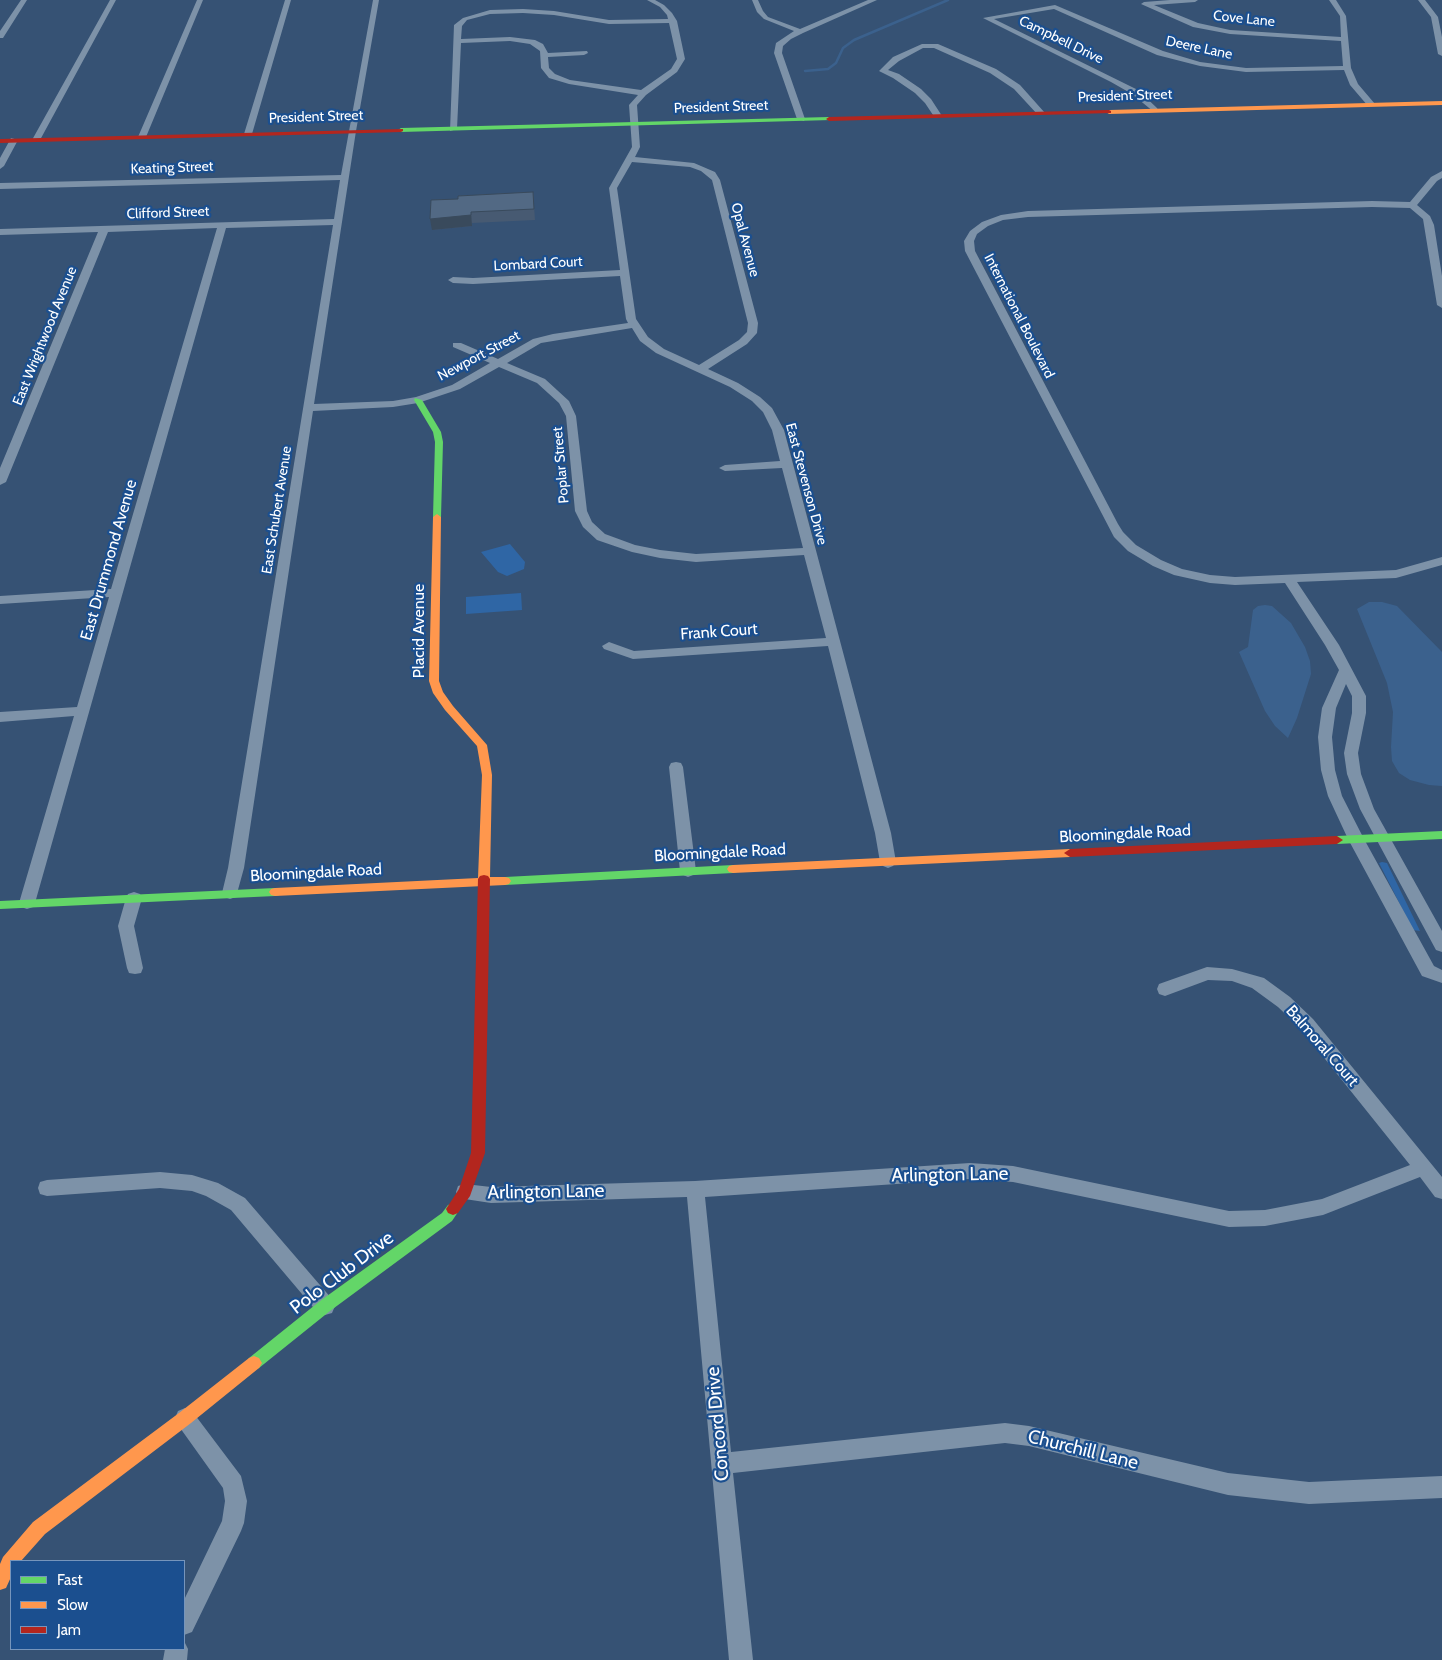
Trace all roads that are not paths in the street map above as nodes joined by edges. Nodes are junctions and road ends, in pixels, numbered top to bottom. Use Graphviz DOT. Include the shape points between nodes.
graph roads {
  1 [pos="24,0"];
  2 [pos="113,0"];
  3 [pos="200,0"];
  4 [pos="288,0"];
  5 [pos="376,0"];
  6 [pos="650,0"];
  7 [pos="755,0"];
  8 [pos="874,0"];
  9 [pos="1195,0"];
  10 [pos="1332,0"];
  11 [pos="1421,0"];
  12 [pos="1055,7"];
  13 [pos="1438,17"];
  14 [pos="673,21"];
  15 [pos="800,30"];
  16 [pos="0,36"];
  17 [pos="457,37"];
  18 [pos="1345,39"];
  19 [pos="584,53"];
  20 [pos="1442,54"];
  21 [pos="545,55"];
  22 [pos="1347,68"];
  23 [pos="643,93"];
  24 [pos="1442,103"];
  25 [pos="1371,104"];
  26 [pos="1154,110"];
  27 [pos="1041,113"];
  28 [pos="938,116"];
  29 [pos="801,119"];
  30 [pos="634,124"];
  31 [pos="453,129"];
  32 [pos="352,131"];
  33 [pos="248,134"];
  34 [pos="142,137"];
  35 [pos="14,140"];
  36 [pos="36,140"];
  37 [pos="0,141"];
  38 [pos="630,159"];
  39 [pos="0,166"];
  40 [pos="1442,174"];
  41 [pos="345,177"];
  42 [pos="0,186"];
  43 [pos="1412,205"];
  44 [pos="338,222"];
  45 [pos="222,225"];
  46 [pos="104,229"];
  47 [pos="0,232"];
  48 [pos="624,273"];
  49 [pos="453,280"];
  50 [pos="1442,304"];
  51 [pos="634,325"];
  52 [pos="457,346"];
  53 [pos="497,364"];
  54 [pos="699,370"];
  55 [pos="418,400"];
  56 [pos="308,408"];
  57 [pos="787,464"];
  58 [pos="725,468"];
  59 [pos="0,482"];
  60 [pos="809,551"];
  61 [pos="1442,561"];
  62 [pos="1289,579"];
  63 [pos="116,593"];
  64 [pos="0,600"];
  65 [pos="833,642"];
  66 [pos="609,646"];
  67 [pos="1344,672"];
  68 [pos="82,711"];
  69 [pos="0,717"];
  70 [pos="676,767"];
  71 [pos="1442,834"];
  72 [pos="1382,838"];
  73 [pos="1356,839"];
  74 [pos="888,862"];
  75 [pos="688,871"];
  76 [pos="483,881"];
  77 [pos="230,893"];
  78 [pos="134,898"];
  79 [pos="27,903"];
  80 [pos="0,904"];
  81 [pos="1410,940"];
  82 [pos="1440,942"];
  83 [pos="135,968"];
  84 [pos="1442,977"];
  85 [pos="1165,989"];
  86 [pos="1423,1168"];
  87 [pos="47,1188"];
  88 [pos="696,1189"];
  89 [pos="1442,1191"];
  90 [pos="464,1192"];
  91 [pos="325,1306"];
  92 [pos="185,1418"];
  93 [pos="723,1464"];
  94 [pos="1442,1487"];
  95 [pos="12,1560"];
  96 [pos="10,1563"];
  97 [pos="0,1582"];
  98 [pos="185,1622"];
  99 [pos="741,1660"];
  1 -- 16 [label="street"];
  2 -- 36 [label="street"];
  3 -- 34 [label="street"];
  4 -- 33 [label="street"];
  5 -- 32 [label="street, East Schubert Avenue"];
  6 -- 14 [label="street" via="667,10"];
  7 -- 15 [label="street" via="766,18"];
  8 -- 15 [label="street"];
  9 -- 18 [label="street, Cove Lane" via="1144,4 1196,25 1230,32"];
  10 -- 18 [label="street" via="1342,14"];
  11 -- 13 [label="street"];
  12 -- 22 [label="street, Deere Lane" via="1160,53 1200,64 1246,70"];
  12 -- 26 [label="street, Campbell Drive" via="986,18 1114,80 1135,92"];
  13 -- 20 [label="street"];
  14 -- 17 [label="street" via="618,22 543,12 499,11 465,19 458,25"];
  14 -- 23 [label="street" via="680,62"];
  15 -- 29 [label="street" via="783,40 778,53"];
  17 -- 21 [label="street" via="519,40 540,46"];
  17 -- 31 [label="street"];
  18 -- 22 [label="street"];
  19 -- 21 [label="street"];
  21 -- 23 [label="street" via="546,71 556,78"];
  22 -- 25 [label="street" via="1354,85"];
  23 -- 30 [label="street" via="634,105"];
  24 -- 25 [label="street, President Street"];
  25 -- 26 [label="street, President Street"];
  26 -- 27 [label="street, President Street"];
  27 -- 28 [label="street, President Street"];
  27 -- 28 [label="street" via="1017,87 993,71 935,46 922,46 896,59 883,71 918,91"];
  28 -- 29 [label="street, President Street"];
  29 -- 30 [label="street, President Street"];
  30 -- 31 [label="street, President Street"];
  30 -- 38 [label="street" via="636,147"];
  31 -- 32 [label="street, President Street"];
  32 -- 33 [label="street, President Street"];
  32 -- 41 [label="street, East Schubert Avenue"];
  33 -- 34 [label="street, President Street"];
  34 -- 36 [label="street, President Street"];
  35 -- 36 [label="street, President Street"];
  35 -- 37 [label="street, President Street"];
  35 -- 39 [label="street"];
  38 -- 48 [label="street" via="614,188"];
  38 -- 54 [label="street, Opal Avenue" via="697,167 712,174 716,180 753,323 752,333 743,342"];
  40 -- 43 [label="street"];
  41 -- 42 [label="street, Keating Street"];
  41 -- 44 [label="street, East Schubert Avenue"];
  43 -- 50 [label="street" via="1429,225"];
  43 -- 62 [label="street, International Boulevard" via="1028,214 984,224 969,241 970,251 1083,470 1125,542 1157,563 1187,574 1235,581"];
  44 -- 45 [label="street, Clifford Street"];
  44 -- 56 [label="street, East Schubert Avenue"];
  45 -- 46 [label="street, Clifford Street"];
  45 -- 63 [label="street, East Drummond Avenue"];
  46 -- 47 [label="street, Clifford Street"];
  46 -- 59 [label="street, East Wrightwood Avenue"];
  48 -- 49 [label="street, Lombard Court"];
  48 -- 51 [label="street"];
  51 -- 53 [label="street, Newport Street" via="537,341"];
  51 -- 54 [label="street, East Stevenson Drive" via="644,339 660,351"];
  52 -- 53 [label="street, Poplar Street"];
  53 -- 55 [label="street, Newport Street" via="456,387"];
  53 -- 60 [label="street, Poplar Street" via="541,381 564,402 571,416 580,511 601,538 660,554 696,558"];
  54 -- 57 [label="street, East Stevenson Drive" via="745,392 768,410 778,430"];
  55 -- 56 [label="street, Newport Street"];
  55 -- 76 [label="street, Placid Avenue" via="437,432 439,442 434,681 449,708 482,745 485,757"];
  56 -- 77 [label="street, East Schubert Avenue"];
  57 -- 58 [label="street"];
  57 -- 60 [label="street, East Stevenson Drive"];
  60 -- 65 [label="street, East Stevenson Drive"];
  61 -- 62 [label="street" via="1396,574"];
  62 -- 67 [label="street" via="1332,645"];
  63 -- 64 [label="street"];
  63 -- 68 [label="street, East Drummond Avenue"];
  65 -- 66 [label="street, Frank Court" via="632,656"];
  65 -- 74 [label="street, East Stevenson Drive"];
  67 -- 72 [label="street" via="1359,696 1351,753 1354,774"];
  67 -- 73 [label="street" via="1329,708 1326,758 1335,796"];
  68 -- 69 [label="street"];
  68 -- 79 [label="street, East Drummond Avenue"];
  70 -- 75 [label="street"];
  71 -- 72 [label="street, Bloomingdale Road"];
  72 -- 73 [label="street, Bloomingdale Road"];
  72 -- 82 [label="street"];
  73 -- 74 [label="street, Bloomingdale Road"];
  73 -- 81 [label="street"];
  74 -- 75 [label="street, Bloomingdale Road"];
  75 -- 76 [label="street, Bloomingdale Road"];
  76 -- 77 [label="street, Bloomingdale Road"];
  76 -- 90 [label="street, Polo Club Drive" via="478,1153"];
  77 -- 78 [label="street, Bloomingdale Road"];
  78 -- 79 [label="street, Bloomingdale Road"];
  78 -- 83 [label="street" via="126,926"];
  79 -- 80 [label="street, Bloomingdale Road"];
  81 -- 82 [label="street"];
  81 -- 84 [label="street" via="1428,971"];
  85 -- 86 [label="street, Balmoral Court" via="1207,973 1232,975 1258,983 1307,1024"];
  86 -- 88 [label="street, Arlington Lane" via="1323,1206 1265,1218 1205,1215 1013,1174 970,1171"];
  86 -- 89 [label="street, Balmoral Court"];
  87 -- 91 [label="street" via="160,1180 192,1183 211,1189 238,1204"];
  88 -- 90 [label="street, Arlington Lane" via="491,1195"];
  88 -- 93 [label="street, Concord Drive"];
  90 -- 91 [label="street, Polo Club Drive" via="447,1217"];
  91 -- 92 [label="street, Polo Club Drive"];
  92 -- 95 [label="street, Polo Club Drive" via="39,1528"];
  92 -- 98 [label="street" via="233,1484 236,1501 233,1523"];
  93 -- 94 [label="street, Churchill Lane" via="1005,1433 1228,1484 1309,1492"];
  93 -- 99 [label="street, Concord Drive"];
  96 -- 97 [label="street, Polo Club Drive"];
}
